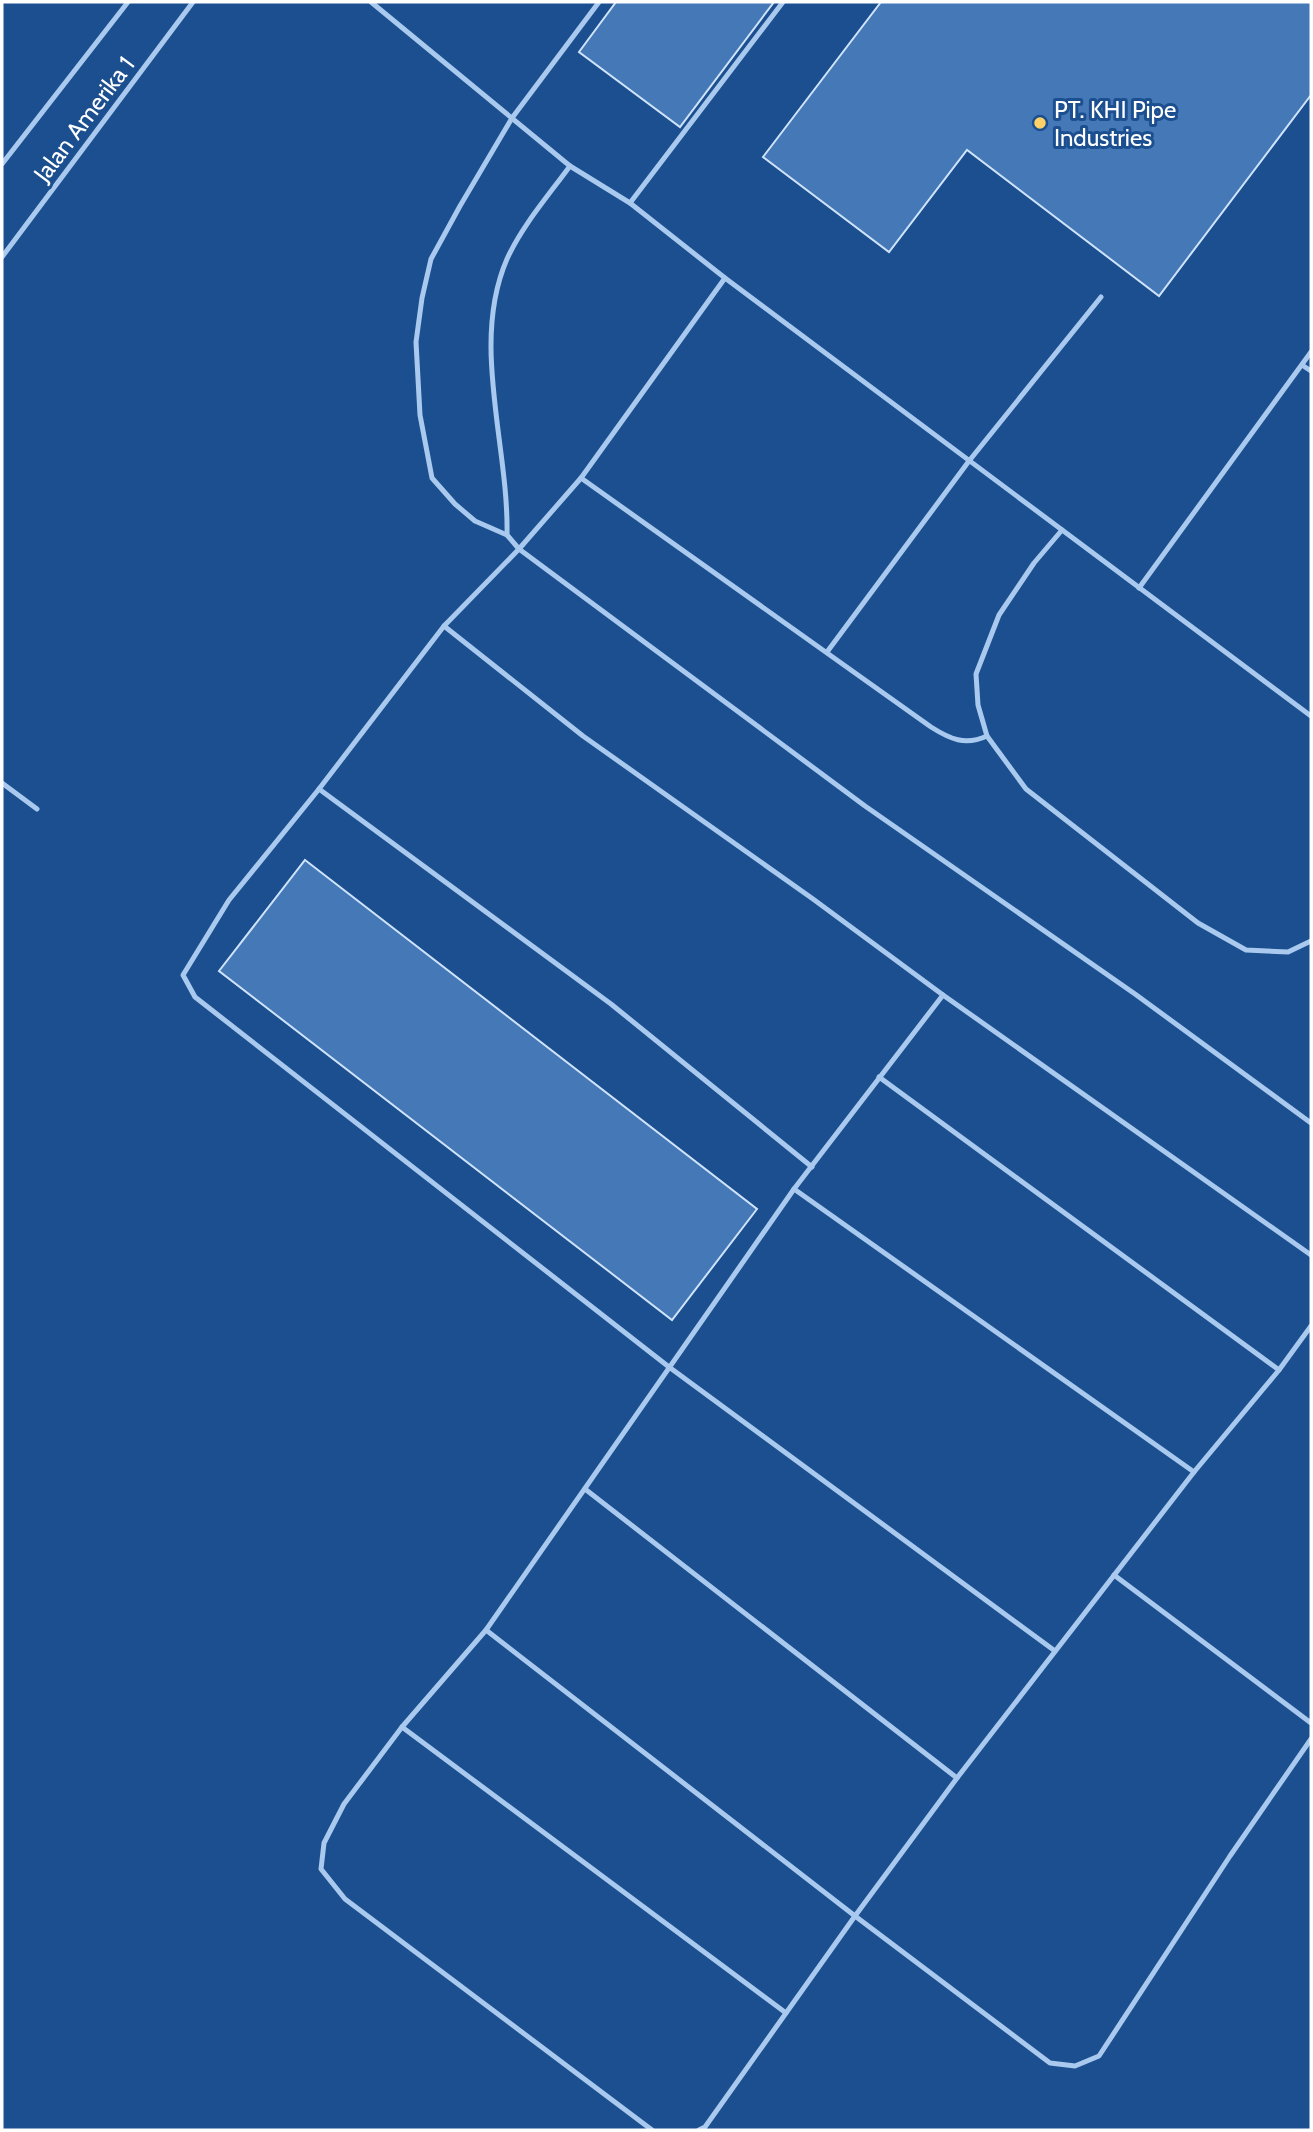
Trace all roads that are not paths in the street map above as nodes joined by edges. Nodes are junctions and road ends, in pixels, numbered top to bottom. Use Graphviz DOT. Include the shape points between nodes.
graph roads {
  1 [pos="128,2"];
  2 [pos="193,2"];
  3 [pos="371,2"];
  4 [pos="599,2"];
  5 [pos="783,2"];
  6 [pos="512,118"];
  7 [pos="2,164"];
  8 [pos="570,166"];
  9 [pos="630,203"];
  10 [pos="2,257"];
  11 [pos="725,278"];
  12 [pos="1101,297"];
  13 [pos="1311,352"];
  14 [pos="1302,365"];
  15 [pos="1311,371"];
  16 [pos="969,460"];
  17 [pos="581,478"];
  18 [pos="1062,530"];
  19 [pos="507,535"];
  20 [pos="519,549"];
  21 [pos="1139,587"];
  22 [pos="444,626"];
  23 [pos="827,652"];
  24 [pos="1311,716"];
  25 [pos="987,736"];
  26 [pos="2,783"];
  27 [pos="319,789"];
  28 [pos="37,808"];
  29 [pos="1311,941"];
  30 [pos="943,995"];
  31 [pos="879,1077"];
  32 [pos="1311,1123"];
  33 [pos="812,1167"];
  34 [pos="794,1189"];
  35 [pos="1311,1255"];
  36 [pos="1311,1326"];
  37 [pos="670,1367"];
  38 [pos="1279,1370"];
  39 [pos="1194,1472"];
  40 [pos="585,1489"];
  41 [pos="1114,1575"];
  42 [pos="486,1630"];
  43 [pos="1055,1651"];
  44 [pos="1311,1723"];
  45 [pos="402,1727"];
  46 [pos="1311,1739"];
  47 [pos="957,1778"];
  48 [pos="855,1916"];
  49 [pos="786,2012"];
  50 [pos="652,2130"];
  51 [pos="699,2130"];
  1 -- 7 [label="lane, Jalan Amerika 1"];
  2 -- 10 [label="lane, Jalan Amerika 1"];
  3 -- 6 [label="lane"];
  4 -- 6 [label="lane"];
  5 -- 9 [label="lane"];
  6 -- 8 [label="lane"];
  6 -- 19 [label="lane" via="431,259 415,342 420,415 432,478 475,521"];
  8 -- 9 [label="lane"];
  8 -- 19 [label="lane" via="507,259 495,300 490,348 508,504"];
  9 -- 11 [label="lane"];
  11 -- 16 [label="lane"];
  11 -- 17 [label="lane"];
  12 -- 16 [label="lane"];
  13 -- 14 [label="lane"];
  14 -- 15 [label="lane"];
  14 -- 21 [label="lane"];
  16 -- 18 [label="lane"];
  16 -- 23 [label="lane"];
  17 -- 20 [label="lane"];
  17 -- 23 [label="lane"];
  18 -- 21 [label="lane"];
  18 -- 25 [label="lane" via="999,615 976,674"];
  19 -- 20 [label="lane"];
  20 -- 22 [label="lane"];
  20 -- 32 [label="lane" via="865,806"];
  21 -- 24 [label="lane"];
  22 -- 27 [label="lane"];
  22 -- 30 [label="lane" via="583,736"];
  23 -- 25 [label="lane" via="953,740 974,742"];
  25 -- 29 [label="lane" via="1026,789 1198,923 1245,950 1288,951"];
  26 -- 28 [label="lane"];
  27 -- 33 [label="lane" via="611,1004"];
  27 -- 37 [label="lane" via="229,900 201,944 183,975 195,997"];
  30 -- 31 [label="lane"];
  30 -- 35 [label="lane"];
  31 -- 33 [label="lane"];
  31 -- 38 [label="lane"];
  33 -- 34 [label="lane"];
  34 -- 37 [label="lane"];
  34 -- 39 [label="lane"];
  36 -- 38 [label="lane"];
  37 -- 40 [label="lane"];
  37 -- 43 [label="lane"];
  38 -- 39 [label="lane"];
  39 -- 41 [label="lane"];
  40 -- 42 [label="lane"];
  40 -- 47 [label="lane"];
  41 -- 43 [label="lane"];
  41 -- 44 [label="lane"];
  42 -- 45 [label="lane"];
  42 -- 48 [label="lane"];
  43 -- 47 [label="lane"];
  45 -- 49 [label="lane"];
  45 -- 50 [label="lane" via="344,1804 324,1843 321,1869 345,1899"];
  46 -- 48 [label="lane" via="1099,2056 1075,2066 1050,2063"];
  47 -- 48 [label="lane"];
  48 -- 49 [label="lane"];
  49 -- 51 [label="lane"];
}
